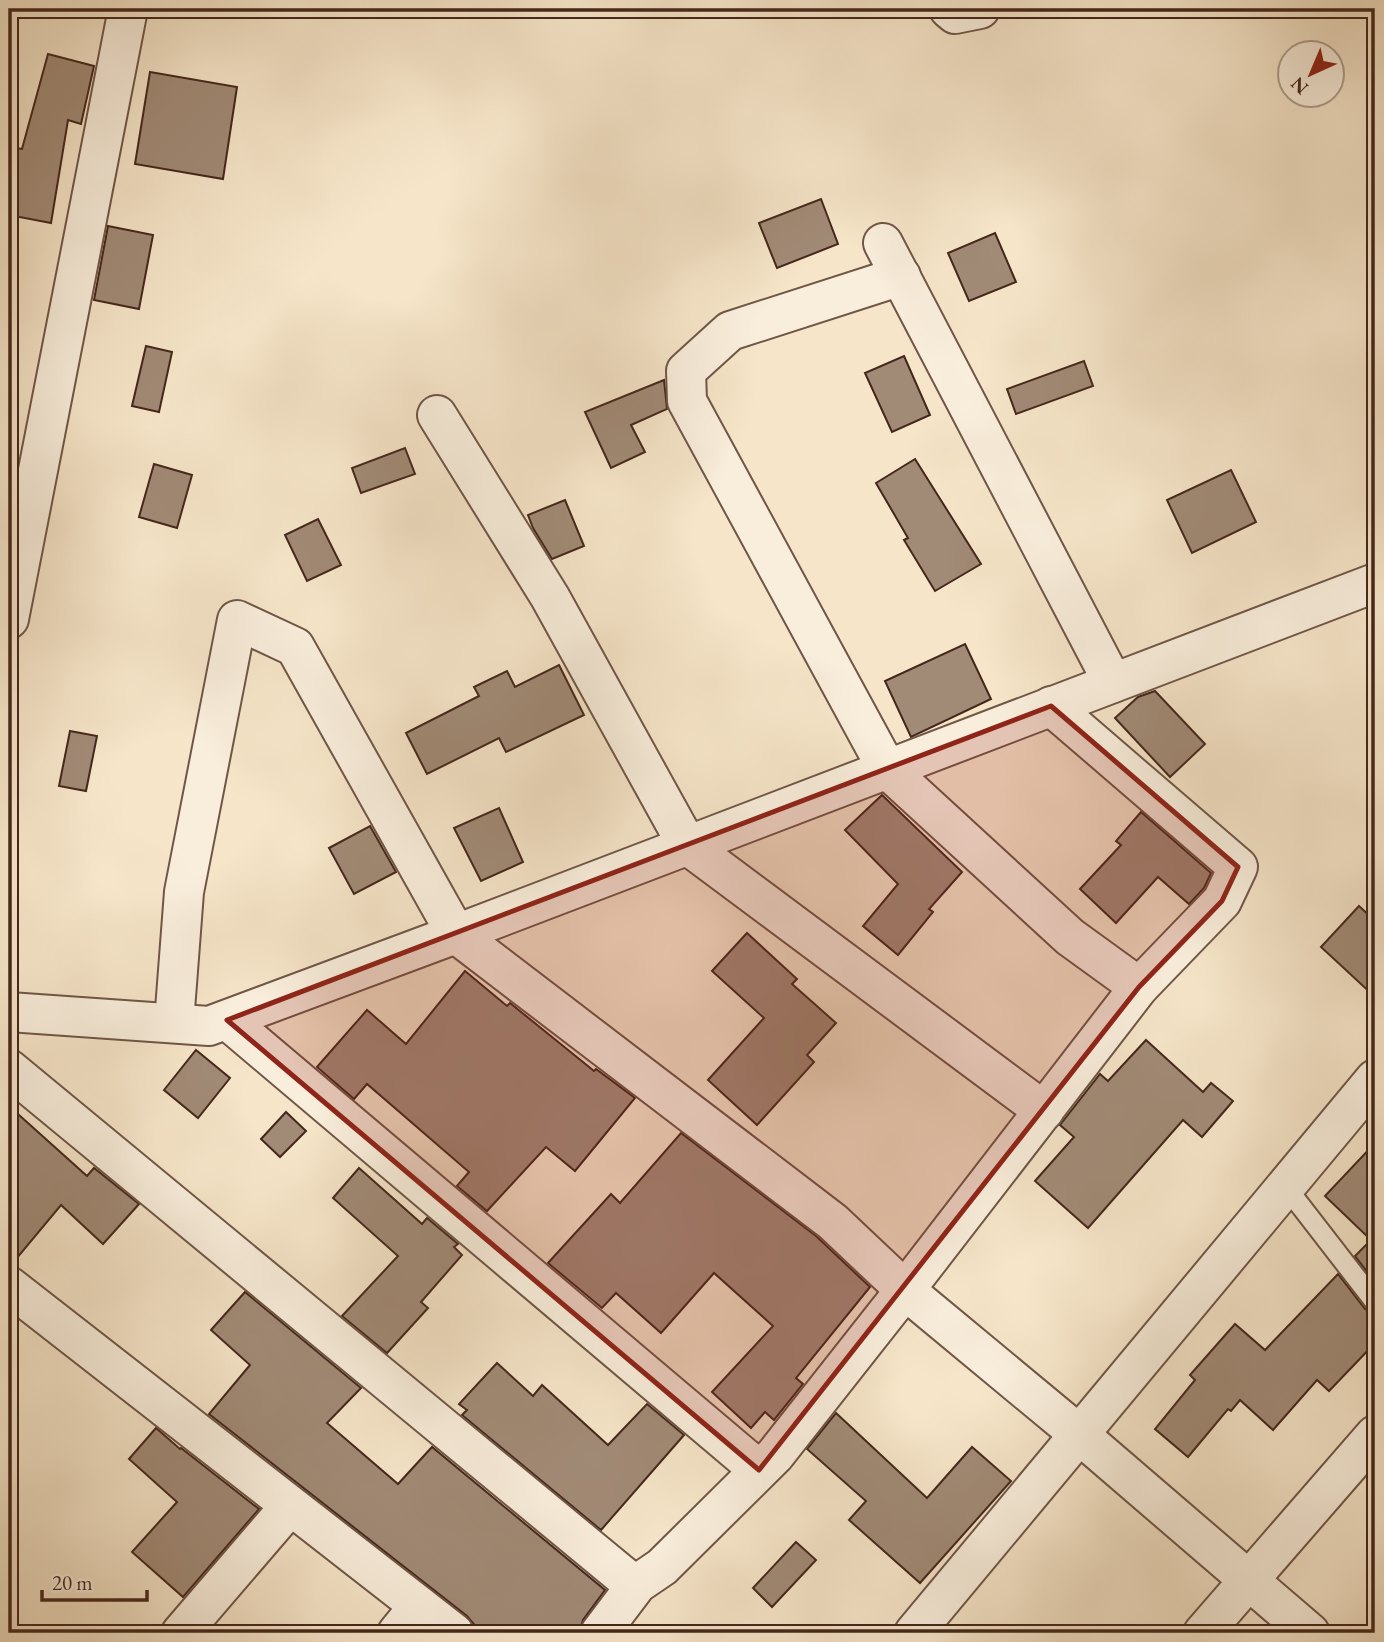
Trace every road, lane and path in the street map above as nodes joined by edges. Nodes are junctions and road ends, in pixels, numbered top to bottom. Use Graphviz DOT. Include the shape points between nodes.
graph roads {
  1 [pos="128,9"];
  2 [pos="949,9"];
  3 [pos="980,9"];
  4 [pos="437,415"];
  5 [pos="1375,583"];
  6 [pos="9,619"];
  7 [pos="1113,683"];
  8 [pos="1051,706"];
  9 [pos="887,769"];
  10 [pos="687,845"];
  11 [pos="456,934"];
  12 [pos="1139,987"];
  13 [pos="9,1012"];
  14 [pos="227,1020"];
  15 [pos="174,1023"];
  16 [pos="9,1069"];
  17 [pos="1375,1079"];
  18 [pos="1044,1111"];
  19 [pos="1286,1186"];
  20 [pos="9,1286"];
  21 [pos="905,1290"];
  22 [pos="1375,1302"];
  23 [pos="1375,1434"];
  24 [pos="1081,1436"];
  25 [pos="759,1470"];
  26 [pos="290,1506"];
  27 [pos="1248,1580"];
  28 [pos="634,1585"];
  29 [pos="408,1620"];
  30 [pos="181,1633"];
  31 [pos="454,1633"];
  32 [pos="600,1633"];
  33 [pos="914,1633"];
  34 [pos="1203,1633"];
  35 [pos="1310,1633"];
  1 -- 6 [label="street"];
  2 -- 3 [label="street" via="955,14"];
  4 -- 10 [label="street" via="550,597"];
  5 -- 7 [label="street"];
  7 -- 8 [label="street"];
  7 -- 9 [label="street" via="892,259 730,331 686,371 687,401"];
  8 -- 9 [label="street"];
  8 -- 12 [label="street" via="1238,867 1222,901"];
  9 -- 10 [label="street"];
  9 -- 12 [label="street" via="1070,937"];
  10 -- 11 [label="street"];
  10 -- 18 [label="street"];
  11 -- 14 [label="street"];
  11 -- 15 [label="street" via="295,647 237,620 184,892"];
  11 -- 21 [label="street" via="832,1222"];
  12 -- 18 [label="street"];
  13 -- 15 [label="street"];
  14 -- 15 [label="street" via="209,1026"];
  14 -- 25 [label="street"];
  16 -- 28 [label="street"];
  17 -- 19 [label="street"];
  18 -- 21 [label="street"];
  19 -- 22 [label="lane"];
  19 -- 24 [label="street"];
  20 -- 26 [label="street"];
  21 -- 24 [label="street"];
  21 -- 25 [label="street"];
  23 -- 27 [label="street"];
  24 -- 27 [label="street"];
  24 -- 33 [label="street"];
  25 -- 32 [label="street" via="663,1567 637,1584"];
  26 -- 29 [label="street"];
  26 -- 30 [label="street"];
  27 -- 34 [label="street"];
  27 -- 35 [label="street"];
  29 -- 31 [label="street"];
}
